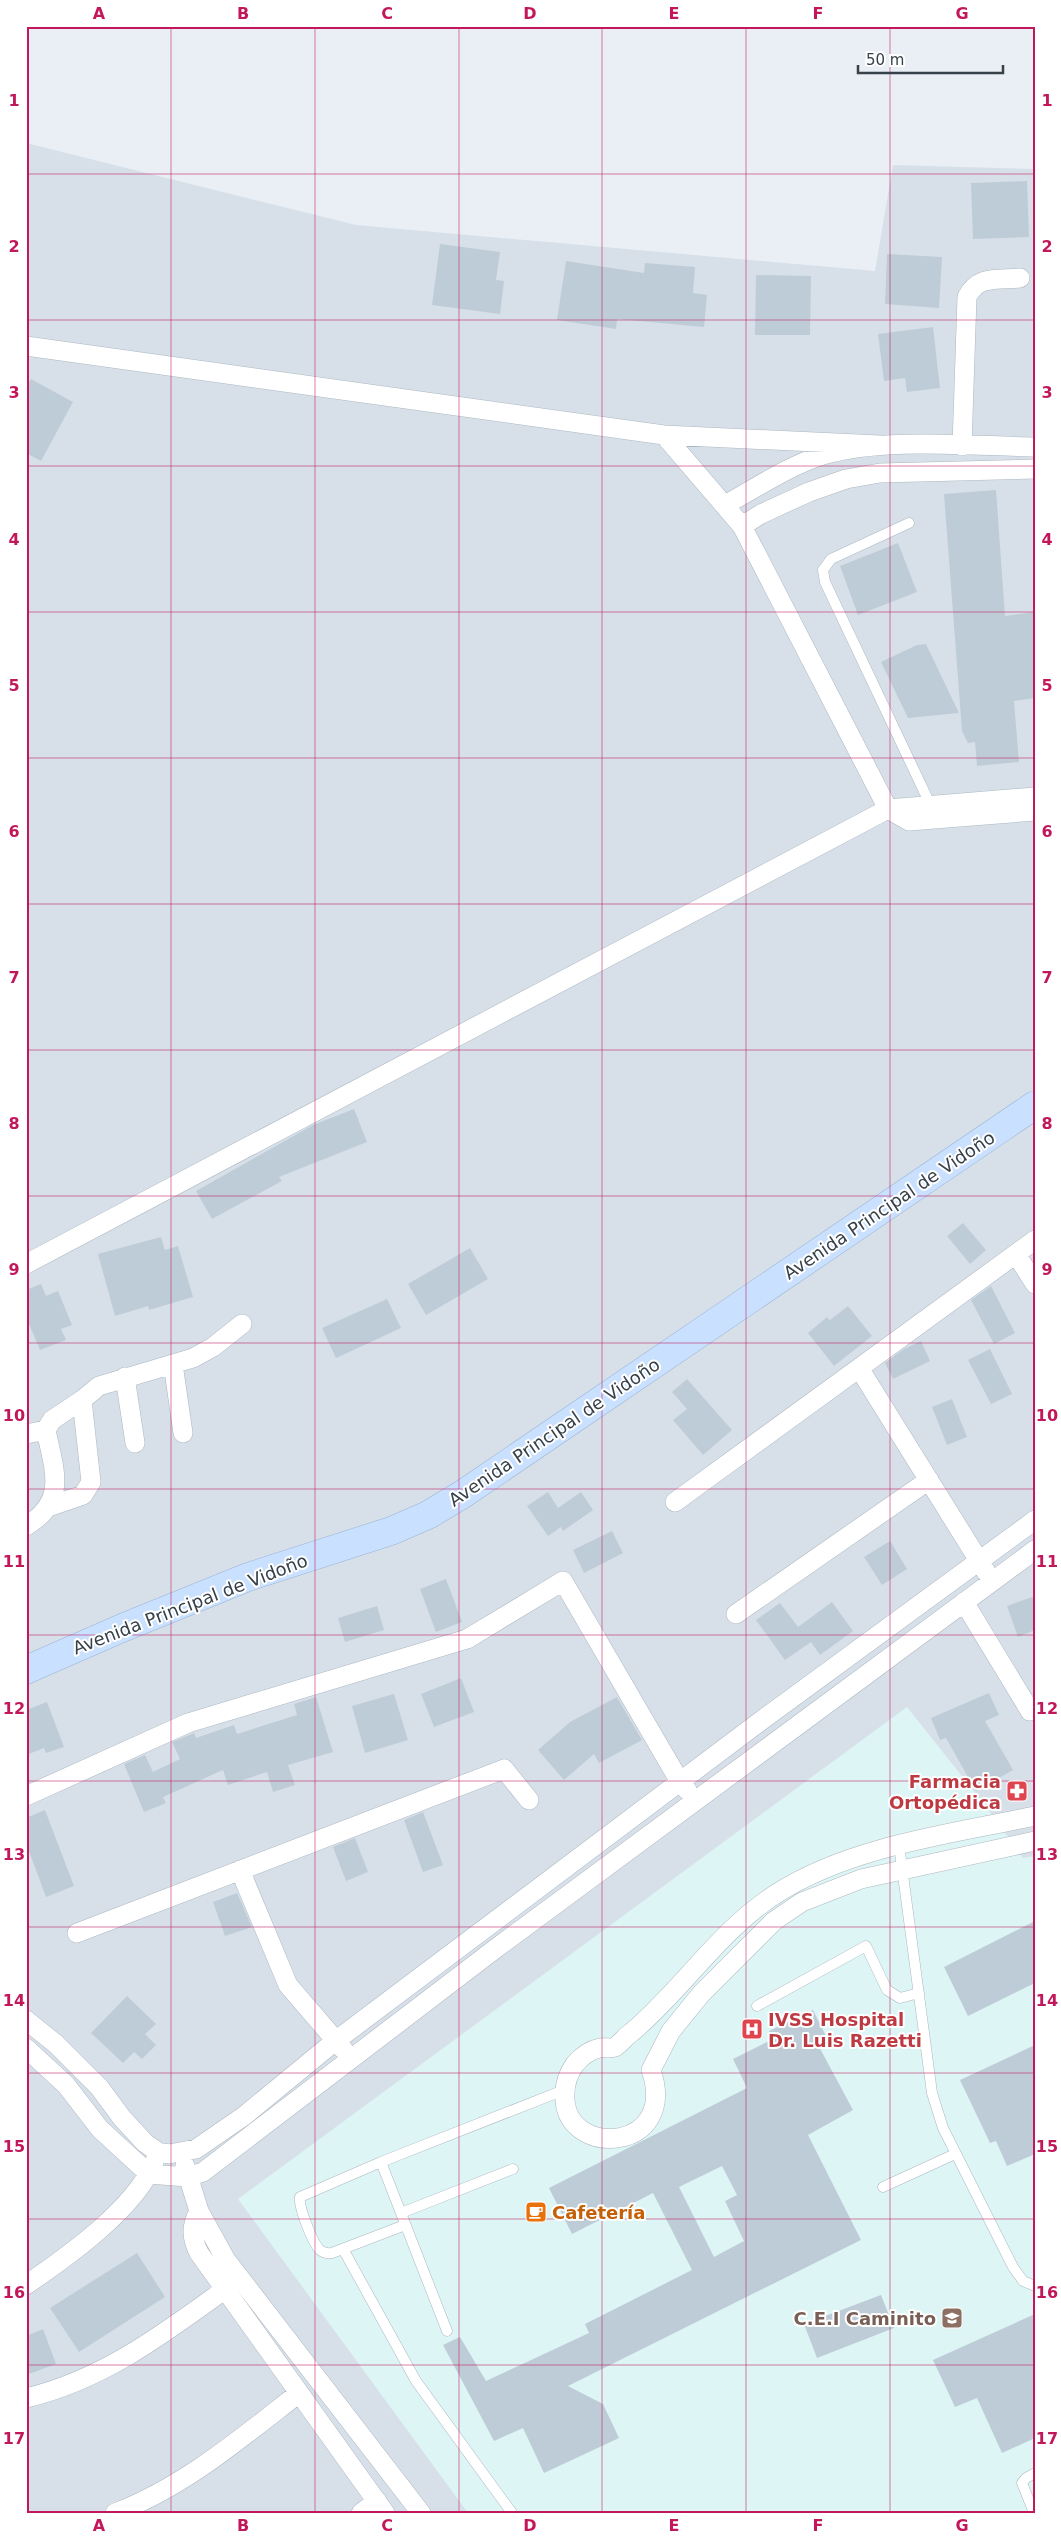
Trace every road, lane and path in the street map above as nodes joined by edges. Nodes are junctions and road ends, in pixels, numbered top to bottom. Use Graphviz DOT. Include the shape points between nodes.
graph roads {
  1 [pos="1020,278"];
  2 [pos="26,346"];
  3 [pos="664,435"];
  4 [pos="879,445"];
  5 [pos="962,446"];
  6 [pos="1035,447"];
  7 [pos="1035,469"];
  8 [pos="724,505"];
  9 [pos="909,523"];
  10 [pos="742,526"];
  11 [pos="1035,797"];
  12 [pos="931,806"];
  13 [pos="888,809"];
  14 [pos="1035,811"];
  15 [pos="1035,1106"];
  16 [pos="1035,1240"];
  17 [pos="1016,1254"];
  18 [pos="26,1264"];
  19 [pos="1035,1284"];
  20 [pos="242,1324"];
  21 [pos="173,1364"];
  22 [pos="859,1368"];
  23 [pos="124,1377"];
  24 [pos="82,1400"];
  25 [pos="46,1430"];
  26 [pos="183,1433"];
  27 [pos="26,1434"];
  28 [pos="135,1443"];
  29 [pos="928,1480"];
  30 [pos="675,1502"];
  31 [pos="48,1508"];
  32 [pos="1035,1520"];
  33 [pos="26,1526"];
  34 [pos="1035,1550"];
  35 [pos="979,1561"];
  36 [pos="992,1581"];
  37 [pos="964,1602"];
  38 [pos="736,1614"];
  39 [pos="26,1670"];
  40 [pos="1035,1710"];
  41 [pos="680,1782"];
  42 [pos="26,1796"];
  43 [pos="529,1800"];
  44 [pos="696,1800"];
  45 [pos="1032,1832"];
  46 [pos="899,1845"];
  47 [pos="904,1869"];
  48 [pos="240,1870"];
  49 [pos="77,1933"];
  50 [pos="919,1994"];
  51 [pos="756,2006"];
  52 [pos="26,2020"];
  53 [pos="334,2042"];
  54 [pos="26,2048"];
  55 [pos="352,2058"];
  56 [pos="564,2090"];
  57 [pos="158,2152"];
  58 [pos="182,2153"];
  59 [pos="955,2154"];
  60 [pos="382,2162"];
  61 [pos="513,2169"];
  62 [pos="149,2174"];
  63 [pos="187,2177"];
  64 [pos="883,2188"];
  65 [pos="199,2211"];
  66 [pos="401,2213"];
  67 [pos="405,2225"];
  68 [pos="343,2249"];
  69 [pos="26,2285"];
  70 [pos="1035,2286"];
  71 [pos="224,2290"];
  72 [pos="447,2331"];
  73 [pos="299,2393"];
  74 [pos="26,2398"];
  75 [pos="1035,2473"];
  76 [pos="381,2507"];
  77 [pos="115,2513"];
  78 [pos="361,2513"];
  79 [pos="421,2513"];
  80 [pos="512,2513"];
  81 [pos="1034,2513"];
  1 -- 5 [label="street" via="981,281 972,287 967,297"];
  2 -- 3 [label="street"];
  3 -- 4 [label="street"];
  3 -- 8 [label="street"];
  4 -- 5 [label="street"];
  4 -- 8 [label="street" via="823,455 771,478"];
  5 -- 6 [label="street"];
  7 -- 10 [label="street" via="880,473 846,479 793,499"];
  8 -- 10 [label="street"];
  9 -- 12 [label="lane" via="831,559 823,570 825,582"];
  10 -- 13 [label="street"];
  11 -- 12 [label="street"];
  12 -- 13 [label="street"];
  13 -- 14 [label="street" via="909,821"];
  13 -- 18 [label="street"];
  15 -- 39 [label="main road, Avenida Principal de Vidoño" via="480,1483 428,1515 391,1531 248,1577"];
  16 -- 17 [label="street"];
  17 -- 19 [label="street"];
  17 -- 22 [label="street"];
  20 -- 21 [label="street" via="213,1347"];
  21 -- 23 [label="street"];
  21 -- 26 [label="street"];
  22 -- 29 [label="street"];
  22 -- 30 [label="street"];
  23 -- 24 [label="street" via="99,1386"];
  23 -- 28 [label="street"];
  24 -- 25 [label="street" via="52,1420"];
  24 -- 31 [label="street" via="91,1482 83,1495"];
  25 -- 27 [label="street"];
  25 -- 31 [label="street" via="56,1487"];
  29 -- 35 [label="street"];
  29 -- 38 [label="street"];
  31 -- 33 [label="street"];
  32 -- 35 [label="street"];
  34 -- 36 [label="street"];
  35 -- 36 [label="street"];
  35 -- 41 [label="street"];
  36 -- 37 [label="street"];
  37 -- 40 [label="street" via="1030,1711"];
  37 -- 44 [label="street"];
  41 -- 42 [label="street" via="563,1582 467,1639 188,1723"];
  41 -- 44 [label="street"];
  41 -- 53 [label="street"];
  43 -- 48 [label="street" via="504,1769"];
  44 -- 55 [label="street"];
  45 -- 46 [label="street"];
  45 -- 47 [label="street"];
  46 -- 47 [label="lane"];
  46 -- 56 [label="street" via="838,1863 778,1892 711,1950 644,2021 614,2047 593,2051 575,2064"];
  47 -- 50 [label="lane"];
  47 -- 56 [label="street" via="861,1879 802,1902 774,1920 731,1962 671,2031 651,2070 656,2085 656,2101 651,2116 640,2128 611,2140 595,2137 581,2129 571,2117 565,2104"];
  48 -- 49 [label="street"];
  48 -- 53 [label="street" via="288,1985"];
  50 -- 51 [label="lane" via="900,1998 887,1990 866,1946"];
  50 -- 59 [label="lane" via="932,2094"];
  52 -- 57 [label="street" via="99,2087 145,2143"];
  53 -- 55 [label="street"];
  53 -- 58 [label="street" via="244,2116 196,2149"];
  54 -- 62 [label="street" via="66,2086 100,2129"];
  55 -- 63 [label="street" via="203,2172"];
  56 -- 60 [label="lane"];
  57 -- 58 [label="street"];
  57 -- 62 [label="street"];
  58 -- 63 [label="street"];
  59 -- 64 [label="lane"];
  59 -- 70 [label="lane" via="1013,2267 1023,2281"];
  60 -- 66 [label="lane"];
  60 -- 68 [label="lane" via="300,2197 303,2215 318,2248 326,2254"];
  61 -- 66 [label="lane"];
  62 -- 63 [label="street"];
  62 -- 69 [label="street" via="133,2196 83,2244"];
  63 -- 65 [label="street"];
  65 -- 71 [label="street" via="193,2222 195,2245"];
  65 -- 79 [label="street" via="226,2260"];
  66 -- 67 [label="lane"];
  67 -- 68 [label="lane"];
  67 -- 72 [label="lane"];
  68 -- 80 [label="lane" via="416,2381"];
  71 -- 73 [label="street"];
  71 -- 74 [label="street" via="94,2376"];
  73 -- 76 [label="street"];
  73 -- 77 [label="street" via="178,2483"];
  75 -- 81 [label="lane" via="1022,2483"];
  76 -- 78 [label="street"];
}
